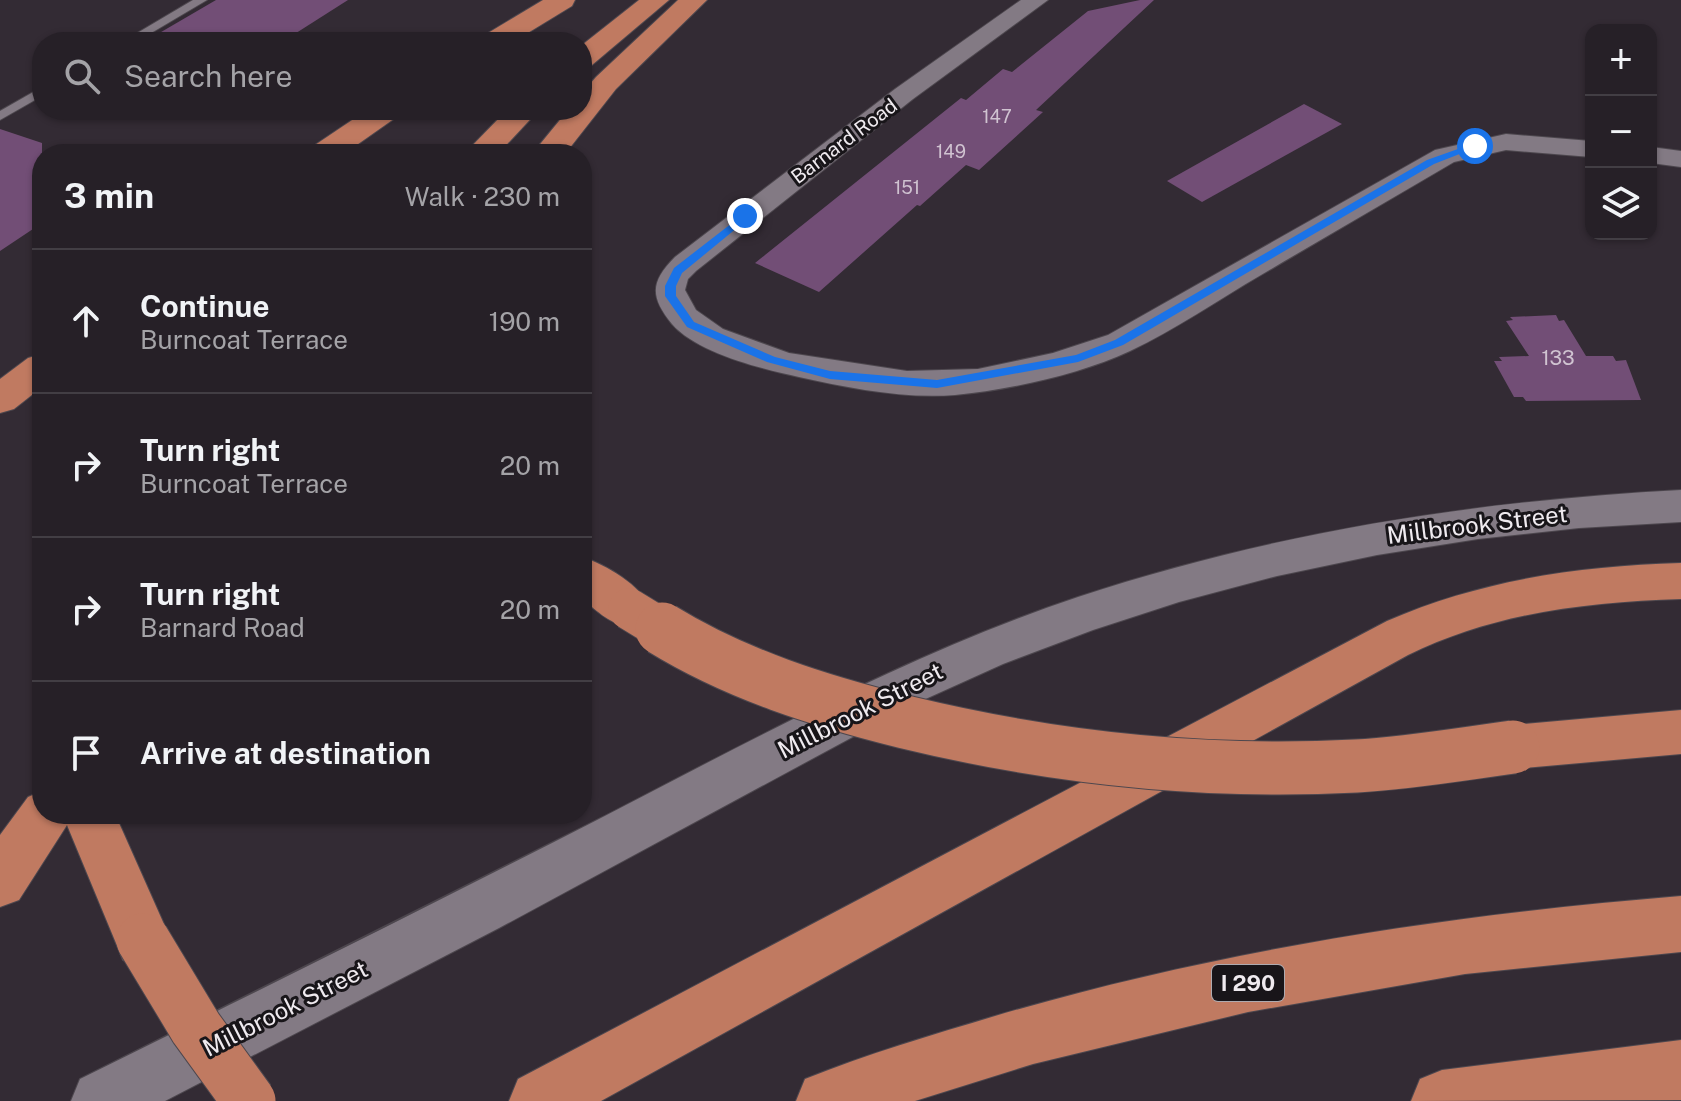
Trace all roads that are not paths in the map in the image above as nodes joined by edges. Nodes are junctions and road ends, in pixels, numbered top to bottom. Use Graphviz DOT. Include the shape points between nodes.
graph roads {
  1 [pos="201,0"];
  2 [pos="656,0"];
  3 [pos="694,0"];
  4 [pos="1036,0"];
  5 [pos="559,2"];
  6 [pos="145,32"];
  7 [pos="510,32"];
  8 [pos="520,32"];
  9 [pos="592,51"];
  10 [pos="32,97"];
  11 [pos="592,100"];
  12 [pos="0,116"];
  13 [pos="388,120"];
  14 [pos="396,120"];
  15 [pos="514,120"];
  16 [pos="576,120"];
  17 [pos="342,144"];
  18 [pos="377,144"];
  19 [pos="490,144"];
  20 [pos="556,144"];
  21 [pos="1585,149"];
  22 [pos="1657,156"];
  23 [pos="1681,159"];
  24 [pos="32,375"];
  25 [pos="0,399"];
  26 [pos="1681,506"];
  27 [pos="1681,581"];
  28 [pos="592,582"];
  29 [pos="1681,732"];
  30 [pos="39,824"];
  31 [pos="93,824"];
  32 [pos="0,881"];
  33 [pos="1681,924"];
  34 [pos="1681,1070"];
  35 [pos="102,1101"];
  36 [pos="249,1101"];
  37 [pos="540,1101"];
  38 [pos="827,1101"];
  39 [pos="1442,1101"];
  1 -- 6 [label="lane"];
  2 -- 9 [label="highway"];
  3 -- 11 [label="highway"];
  4 -- 21 [label="street, Barnard Road" via="694,256 678,271 670,296 690,324 771,360 830,375 937,384 987,377 1078,358 1119,343 1445,156 1506,142"];
  5 -- 7 [label="highway"];
  5 -- 8 [label="highway"];
  10 -- 12 [label="lane"];
  13 -- 17 [label="highway"];
  14 -- 18 [label="highway"];
  15 -- 19 [label="highway"];
  16 -- 20 [label="highway"];
  22 -- 23 [label="street"];
  24 -- 25 [label="highway"];
  26 -- 35 [label="main road, Millbrook Street" via="1525,516 1374,537 1225,573 1048,626 893,691"];
  27 -- 37 [label="highway" via="1571,589 1431,623"];
  28 -- 29 [label="highway, bridge" via="712,658 810,696 919,727 1037,751 1139,764 1267,770 1361,766"];
  30 -- 32 [label="highway"];
  31 -- 36 [label="highway, bridge" via="143,940 196,1028"];
  33 -- 38 [label="highway, I 290" via="1545,935 1257,981 1058,1027"];
  34 -- 39 [label="highway"];
}
